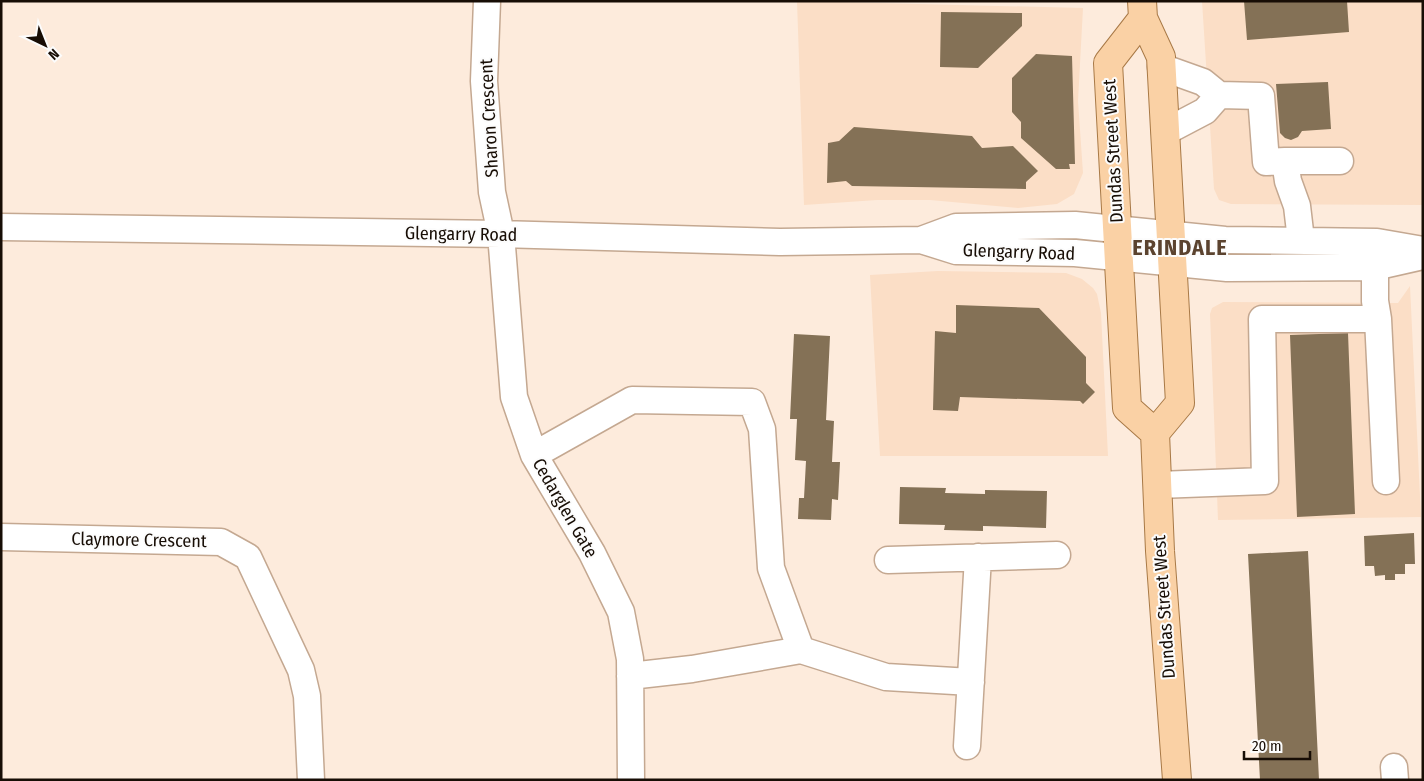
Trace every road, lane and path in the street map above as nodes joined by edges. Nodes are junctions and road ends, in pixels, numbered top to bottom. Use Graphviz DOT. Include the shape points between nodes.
graph roads {
  1 [pos="487,1"];
  2 [pos="1143,10"];
  3 [pos="1161,67"];
  4 [pos="1219,94"];
  5 [pos="1165,132"];
  6 [pos="1285,161"];
  7 [pos="1340,161"];
  8 [pos="1,227"];
  9 [pos="1117,229"];
  10 [pos="501,234"];
  11 [pos="1170,235"];
  12 [pos="920,240"];
  13 [pos="1301,240"];
  14 [pos="1423,250"];
  15 [pos="1423,256"];
  16 [pos="1119,258"];
  17 [pos="1172,263"];
  18 [pos="1375,266"];
  19 [pos="1378,319"];
  20 [pos="1155,433"];
  21 [pos="534,455"];
  22 [pos="1386,481"];
  23 [pos="1158,485"];
  24 [pos="1,537"];
  25 [pos="1057,555"];
  26 [pos="978,557"];
  27 [pos="888,560"];
  28 [pos="801,650"];
  29 [pos="630,676"];
  30 [pos="971,682"];
  31 [pos="967,746"];
  32 [pos="311,780"];
  33 [pos="631,780"];
  34 [pos="1176,780"];
  1 -- 10 [label="street, Sharon Crescent" via="484,81 492,192"];
  2 -- 3 [label="main road, Dundas Street West"];
  2 -- 9 [label="main road, Dundas Street West" via="1108,63"];
  3 -- 4 [label="street" via="1203,82"];
  3 -- 5 [label="main road, Dundas Street West"];
  4 -- 5 [label="street" via="1205,111"];
  4 -- 6 [label="street" via="1261,96 1266,162"];
  5 -- 11 [label="main road, Dundas Street West"];
  6 -- 7 [label="street"];
  6 -- 13 [label="street"];
  8 -- 10 [label="street, Glengarry Road"];
  9 -- 11 [label="street, Glengarry Road"];
  9 -- 12 [label="street, Glengarry Road" via="1075,225 956,227"];
  9 -- 16 [label="main road, Dundas Street West"];
  10 -- 12 [label="street, Glengarry Road" via="780,242"];
  10 -- 21 [label="street, Cedarglen Gate" via="514,397"];
  11 -- 13 [label="street, Glengarry Road" via="1225,240"];
  11 -- 17 [label="main road, Dundas Street West"];
  12 -- 16 [label="street, Glengarry Road" via="956,251 1075,253"];
  13 -- 14 [label="street, Glengarry Road" via="1377,242"];
  15 -- 18 [label="street, Glengarry Road"];
  16 -- 17 [label="street, Glengarry Road"];
  16 -- 20 [label="main road, Dundas Street West" via="1127,408"];
  17 -- 18 [label="street, Glengarry Road" via="1227,268"];
  17 -- 20 [label="main road, Dundas Street West" via="1180,402"];
  18 -- 19 [label="street"];
  19 -- 22 [label="street"];
  19 -- 23 [label="street" via="1262,319 1265,481"];
  20 -- 23 [label="main road, Dundas Street West"];
  21 -- 28 [label="street" via="632,400 752,402 762,429 772,568"];
  21 -- 29 [label="street, Cedarglen Gate" via="592,553 621,612"];
  23 -- 34 [label="main road, Dundas Street West"];
  24 -- 32 [label="street, Claymore Crescent" via="221,542 248,557 301,670 307,696"];
  25 -- 26 [label="street"];
  26 -- 27 [label="street"];
  26 -- 30 [label="street"];
  28 -- 29 [label="street"];
  28 -- 30 [label="street" via="886,677"];
  29 -- 33 [label="street, Cedarglen Gate"];
  30 -- 31 [label="street"];
}
